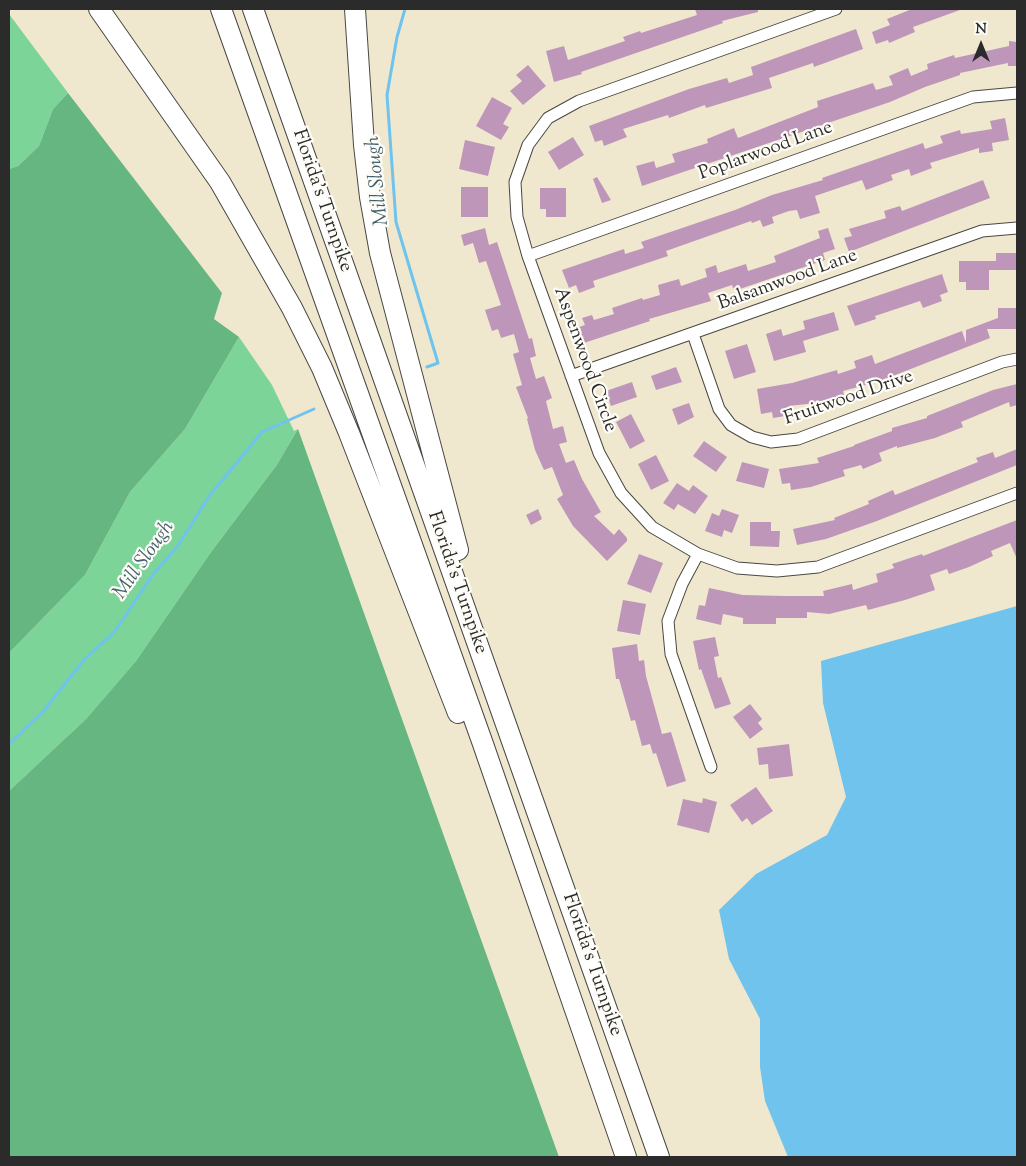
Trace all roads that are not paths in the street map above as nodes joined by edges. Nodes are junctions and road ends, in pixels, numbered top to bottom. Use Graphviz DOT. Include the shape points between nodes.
graph roads {
  1 [pos="98,9"];
  2 [pos="221,9"];
  3 [pos="253,9"];
  4 [pos="355,9"];
  5 [pos="836,9"];
  6 [pos="1017,93"];
  7 [pos="1017,228"];
  8 [pos="528,256"];
  9 [pos="693,334"];
  10 [pos="1017,359"];
  11 [pos="571,376"];
  12 [pos="1017,493"];
  13 [pos="698,554"];
  14 [pos="482,655"];
  15 [pos="711,767"];
  16 [pos="571,999"];
  17 [pos="626,1157"];
  18 [pos="659,1157"];
  1 -- 16 [label="highway" via="220,182 292,308 322,368"];
  2 -- 16 [label="highway, Florida's Turnpike"];
  3 -- 14 [label="highway, Florida's Turnpike"];
  4 -- 14 [label="highway" via="365,154 380,253 466,580"];
  5 -- 8 [label="street, Aspenwood Circle" via="579,101 548,118 528,145 515,182 517,217"];
  6 -- 8 [label="street, Poplarwood Lane" via="973,97"];
  7 -- 9 [label="street, Balsamwood Lane" via="982,231"];
  8 -- 11 [label="street, Aspenwood Circle"];
  9 -- 10 [label="street, Fruitwood Drive" via="720,409 731,425 752,437 771,442 798,439"];
  9 -- 11 [label="street, Balsamwood Lane"];
  11 -- 13 [label="street, Aspenwood Circle" via="599,453 621,493 652,527"];
  12 -- 13 [label="street, Aspenwood Circle" via="818,567 777,571 737,568"];
  13 -- 15 [label="street" via="668,620 671,654"];
  14 -- 18 [label="highway, Florida's Turnpike"];
  16 -- 17 [label="highway, Florida's Turnpike"];
}
